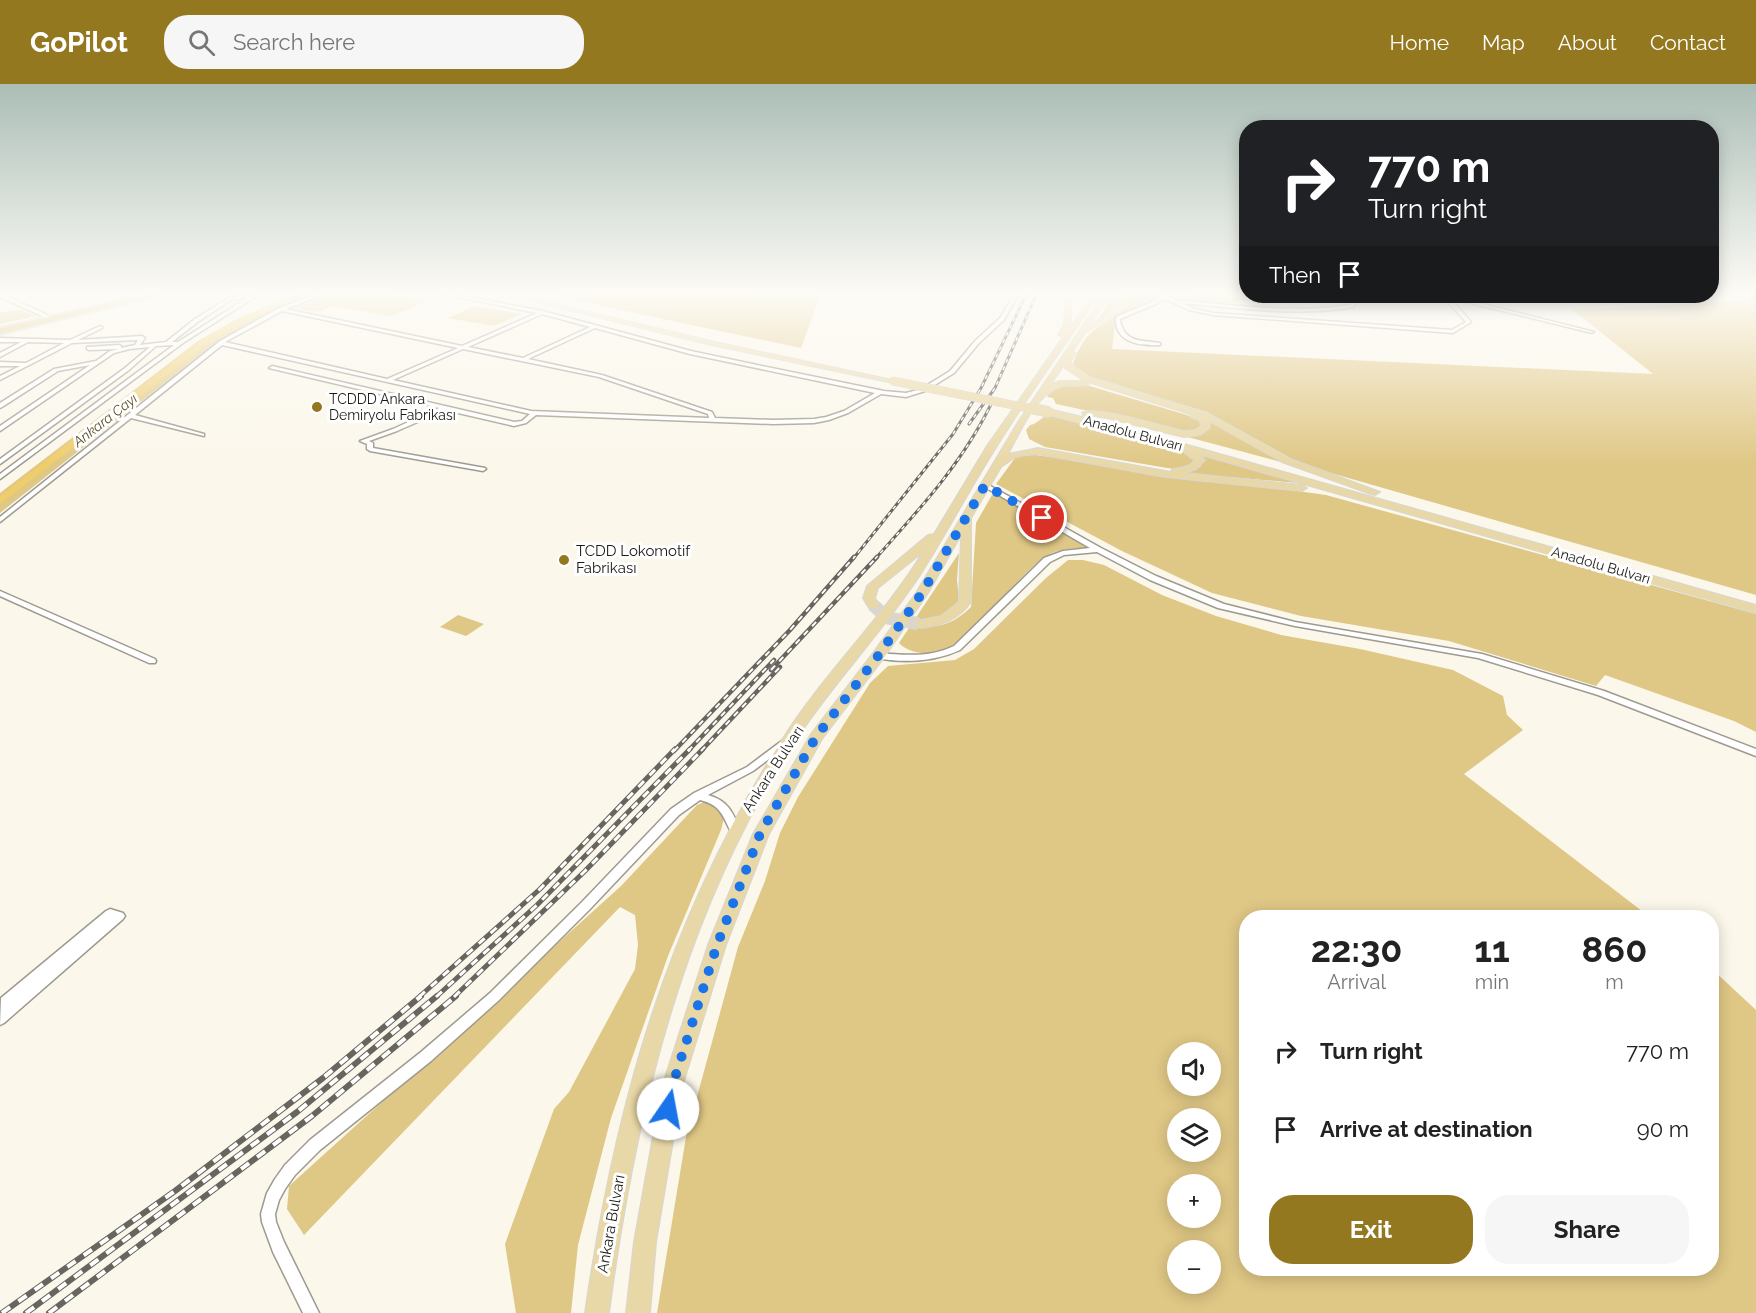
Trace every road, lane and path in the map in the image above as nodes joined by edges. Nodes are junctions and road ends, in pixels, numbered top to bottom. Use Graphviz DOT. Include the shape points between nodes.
graph roads {
  1 [pos="51,350"];
  2 [pos="118,350"];
  3 [pos="149,350"];
  4 [pos="170,350"];
  5 [pos="215,350"];
  6 [pos="251,350"];
  7 [pos="455,350"];
  8 [pos="478,350"];
  9 [pos="543,350"];
  10 [pos="684,350"];
  11 [pos="749,350"];
  12 [pos="770,350"];
  13 [pos="970,350"];
  14 [pos="1053,350"];
  15 [pos="1057,350"];
  16 [pos="1070,350"];
  17 [pos="1074,350"];
  18 [pos="1052,357"];
  19 [pos="523,360"];
  20 [pos="100,361"];
  21 [pos="0,364"];
  22 [pos="25,364"];
  23 [pos="273,368"];
  24 [pos="0,378"];
  25 [pos="896,379"];
  26 [pos="386,381"];
  27 [pos="881,392"];
  28 [pos="1041,394"];
  29 [pos="0,406"];
  30 [pos="444,408"];
  31 [pos="534,414"];
  32 [pos="1073,414"];
  33 [pos="133,416"];
  34 [pos="712,419"];
  35 [pos="1022,422"];
  36 [pos="0,429"];
  37 [pos="202,435"];
  38 [pos="0,462"];
  39 [pos="483,469"];
  40 [pos="995,469"];
  41 [pos="0,477"];
  42 [pos="985,485"];
  43 [pos="1375,492"];
  44 [pos="962,511"];
  45 [pos="0,520"];
  46 [pos="1502,537"];
  47 [pos="1098,550"];
  48 [pos="0,593"];
  49 [pos="1756,600"];
  50 [pos="873,605"];
  51 [pos="1756,609"];
  52 [pos="920,624"];
  53 [pos="878,656"];
  54 [pos="152,661"];
  55 [pos="789,739"];
  56 [pos="1756,753"];
  57 [pos="698,796"];
  58 [pos="735,829"];
  59 [pos="0,1010"];
  60 [pos="0,1019"];
  61 [pos="312,1313"];
  62 [pos="597,1313"];
  63 [pos="638,1313"];
  1 -- 22 [label="street"];
  2 -- 20 [label="street"];
  3 -- 38 [label="street"];
  4 -- 41 [label="street"];
  5 -- 33 [label="street"];
  6 -- 26 [label="street"];
  7 -- 26 [label="street"];
  8 -- 19 [label="street"];
  9 -- 19 [label="street"];
  10 -- 27 [label="street"];
  11 -- 25 [label="main road, Anadolu Bulvarı"];
  12 -- 25 [label="main road, Anadolu Bulvarı"];
  13 -- 27 [label="street" via="952,372 923,390 906,395"];
  14 -- 18 [label="main road"];
  15 -- 18 [label="main road, Ankara Bulvarı"];
  16 -- 28 [label="main road, Ankara Bulvarı"];
  17 -- 43 [label="main road" via="1067,364 1079,375 1206,416 1285,460"];
  18 -- 44 [label="main road, Ankara Bulvarı" via="991,448"];
  19 -- 34 [label="street" via="600,376 710,413"];
  20 -- 29 [label="street" via="64,367"];
  20 -- 36 [label="street"];
  21 -- 22 [label="street"];
  22 -- 24 [label="street"];
  23 -- 30 [label="street"];
  25 -- 32 [label="main road, Anadolu Bulvarı, bridge"];
  26 -- 31 [label="street"];
  27 -- 34 [label="street" via="827,419"];
  28 -- 32 [label="main road" via="1060,383 1091,384 1193,414 1204,420 1206,427 1197,433 1177,433 1107,415"];
  28 -- 35 [label="main road, Ankara Bulvarı"];
  30 -- 31 [label="street" via="514,424"];
  30 -- 39 [label="street" via="363,441 370,443 369,449"];
  31 -- 34 [label="street"];
  32 -- 35 [label="main road" via="1093,426 1189,451 1200,460 1192,468 1170,471 1043,448 1022,435"];
  32 -- 43 [label="main road, Anadolu Bulvarı" via="1138,426"];
  32 -- 46 [label="main road, Anadolu Bulvarı"];
  33 -- 37 [label="street"];
  33 -- 45 [label="street"];
  35 -- 40 [label="main road, Ankara Bulvarı"];
  40 -- 42 [label="main road, Ankara Bulvarı"];
  40 -- 46 [label="main road" via="1014,454 1049,452 1165,474 1289,485"];
  42 -- 44 [label="main road, Ankara Bulvarı"];
  42 -- 47 [label="street"];
  43 -- 49 [label="main road, Anadolu Bulvarı"];
  44 -- 50 [label="main road" via="873,586 869,598"];
  44 -- 52 [label="main road" via="964,602 941,621"];
  44 -- 53 [label="main road, Ankara Bulvarı" via="922,593"];
  44 -- 55 [label="main road, Ankara Bulvarı"];
  46 -- 51 [label="main road, Anadolu Bulvarı"];
  47 -- 53 [label="street" via="1063,553 1047,560 948,653 918,658"];
  47 -- 56 [label="street" via="1221,606 1294,624 1479,656 1601,693"];
  48 -- 54 [label="street"];
  53 -- 63 [label="main road, Ankara Bulvarı" via="816,737 760,834 717,945 672,1087 645,1242"];
  55 -- 57 [label="street" via="750,769"];
  55 -- 58 [label="main road, Ankara Bulvarı"];
  57 -- 58 [label="street" via="716,800"];
  57 -- 61 [label="street" via="675,812 492,999 313,1147 277,1185 268,1216"];
  58 -- 62 [label="main road, Ankara Bulvarı" via="681,953 638,1087 605,1244"];
  59 -- 60 [label="street" via="110,914 119,916"];
}
